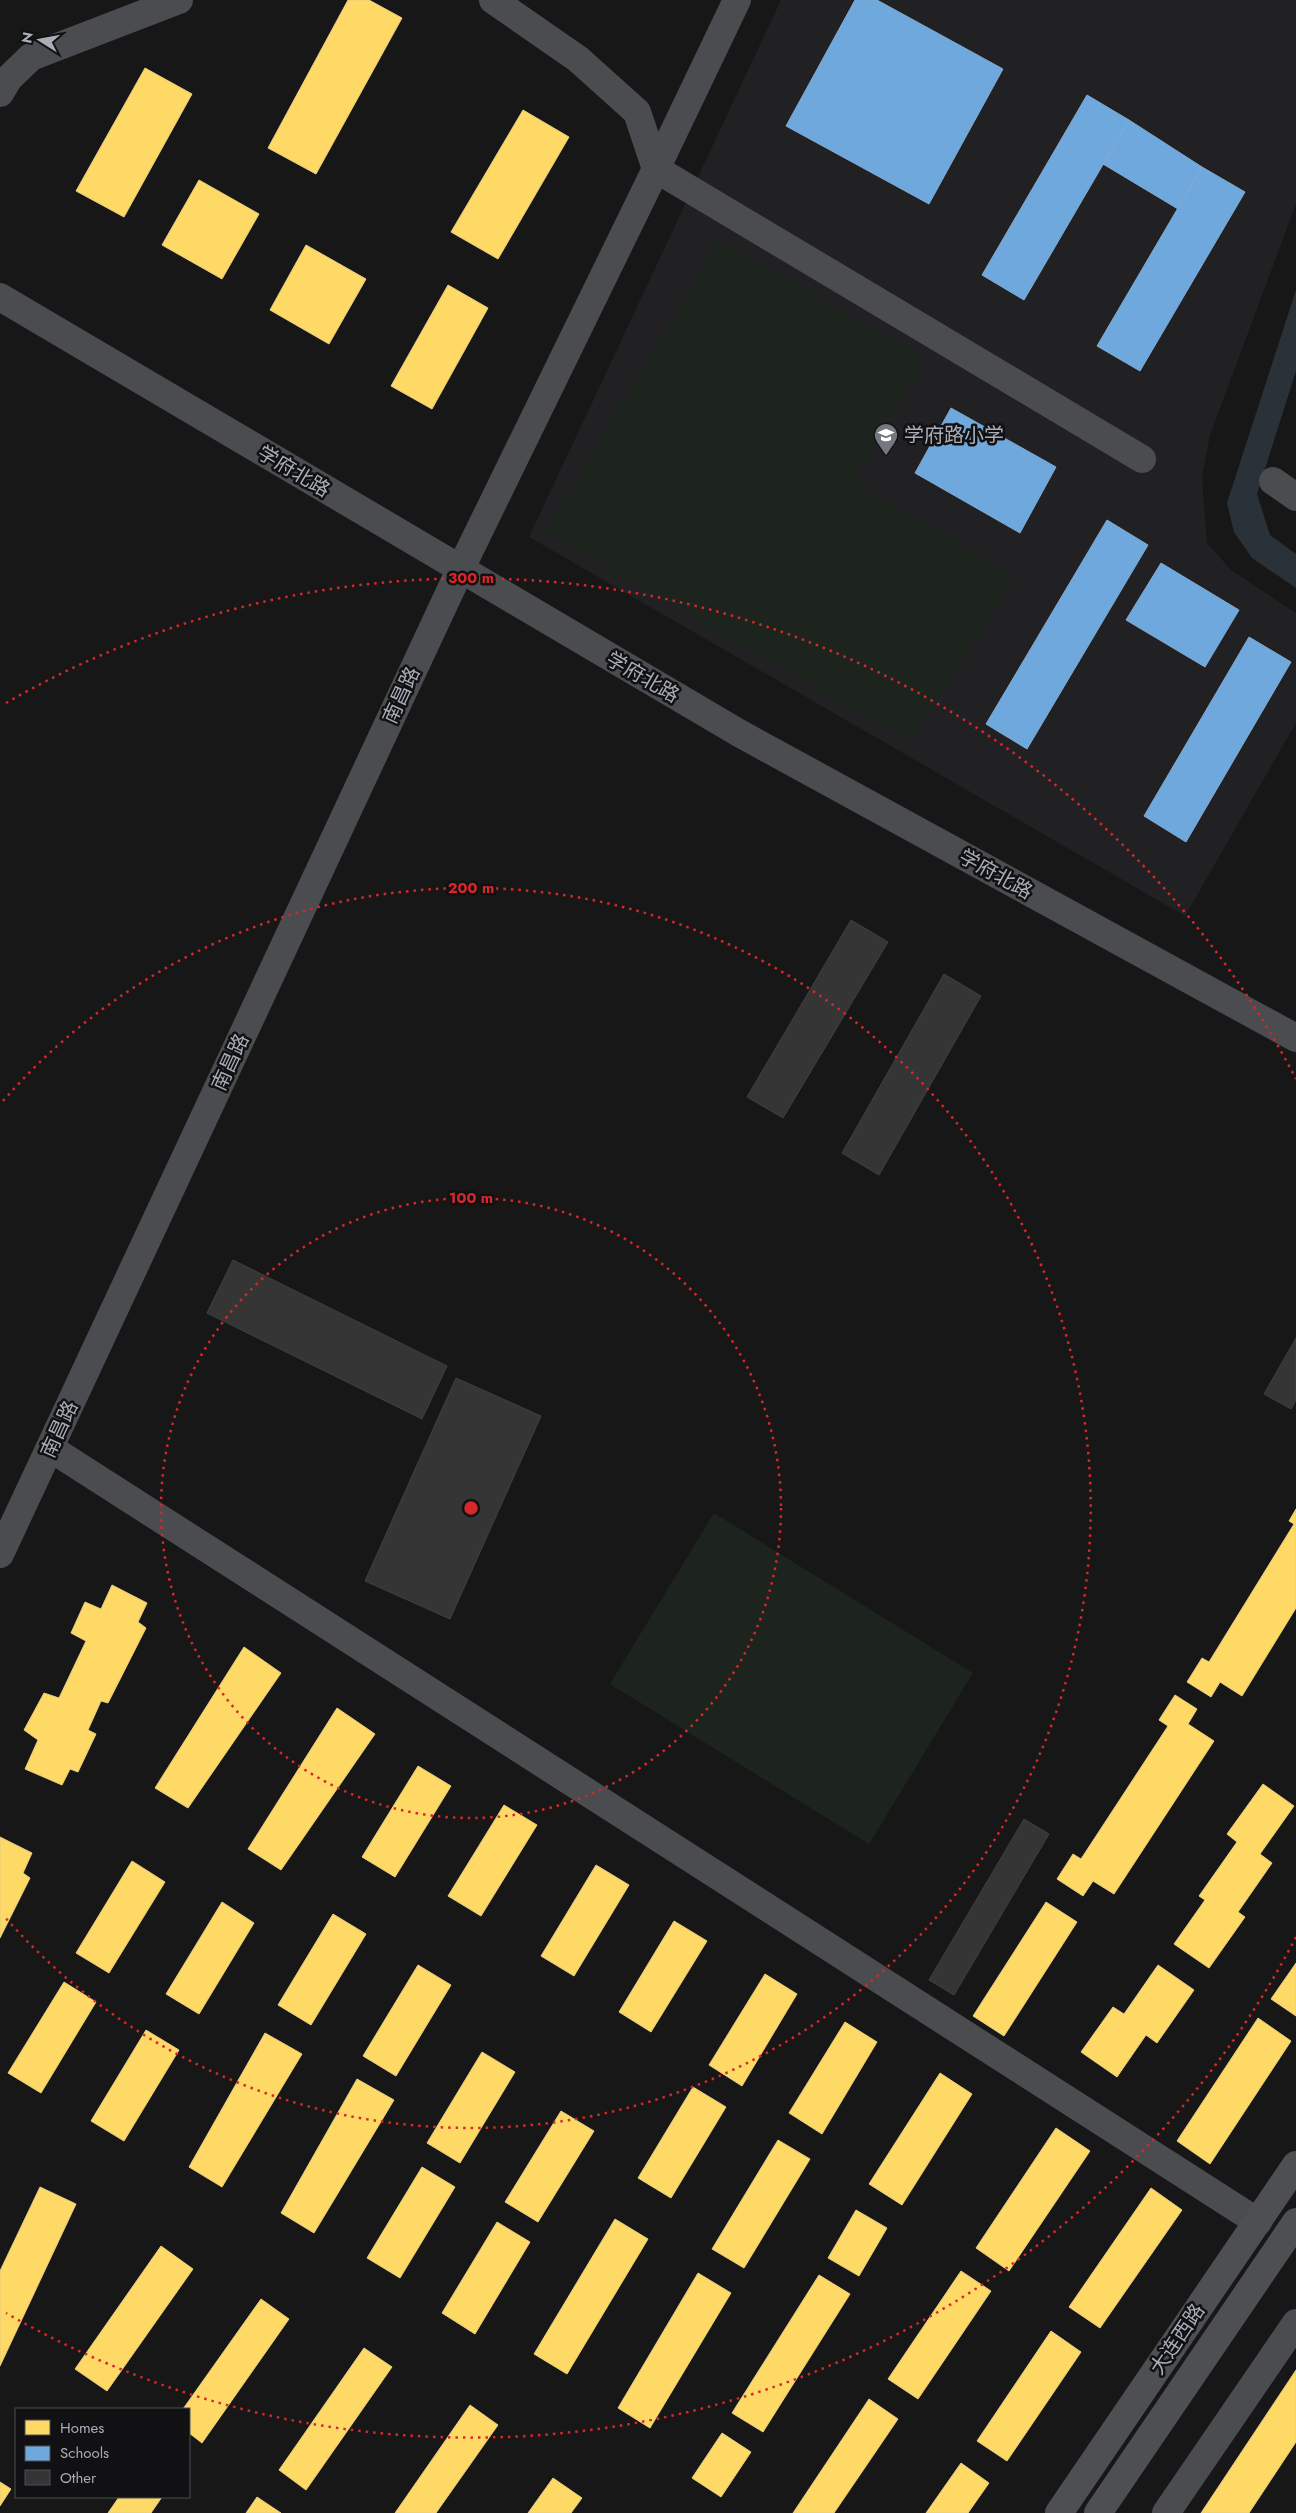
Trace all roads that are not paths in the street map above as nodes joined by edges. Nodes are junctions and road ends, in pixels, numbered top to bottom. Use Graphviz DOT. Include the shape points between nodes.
graph roads {
  1 [pos="179,0"];
  2 [pos="493,0"];
  3 [pos="737,0"];
  4 [pos="0,93"];
  5 [pos="656,169"];
  6 [pos="0,297"];
  7 [pos="1142,459"];
  8 [pos="1273,481"];
  9 [pos="1296,497"];
  10 [pos="460,570"];
  11 [pos="1296,1038"];
  12 [pos="50,1448"];
  13 [pos="0,1554"];
  14 [pos="1296,2165"];
  15 [pos="1258,2222"];
  16 [pos="1296,2222"];
  17 [pos="1296,2323"];
  18 [pos="1059,2513"];
  19 [pos="1098,2513"];
  20 [pos="1166,2513"];
  1 -- 4 [label="street" via="31,57"];
  2 -- 5 [label="street" via="578,59 637,112"];
  3 -- 5 [label="street, 南昌路"];
  5 -- 7 [label="street"];
  5 -- 10 [label="street, 南昌路"];
  6 -- 10 [label="street, 学府北路"];
  8 -- 9 [label="street"];
  10 -- 11 [label="street, 学府北路" via="739,733"];
  10 -- 12 [label="street, 南昌路"];
  12 -- 13 [label="street, 南昌路"];
  12 -- 15 [label="street"];
  14 -- 15 [label="main road, 大连西路"];
  15 -- 18 [label="main road, 大连西路"];
  16 -- 19 [label="main road, 大连西路"];
  17 -- 20 [label="street"];
}
